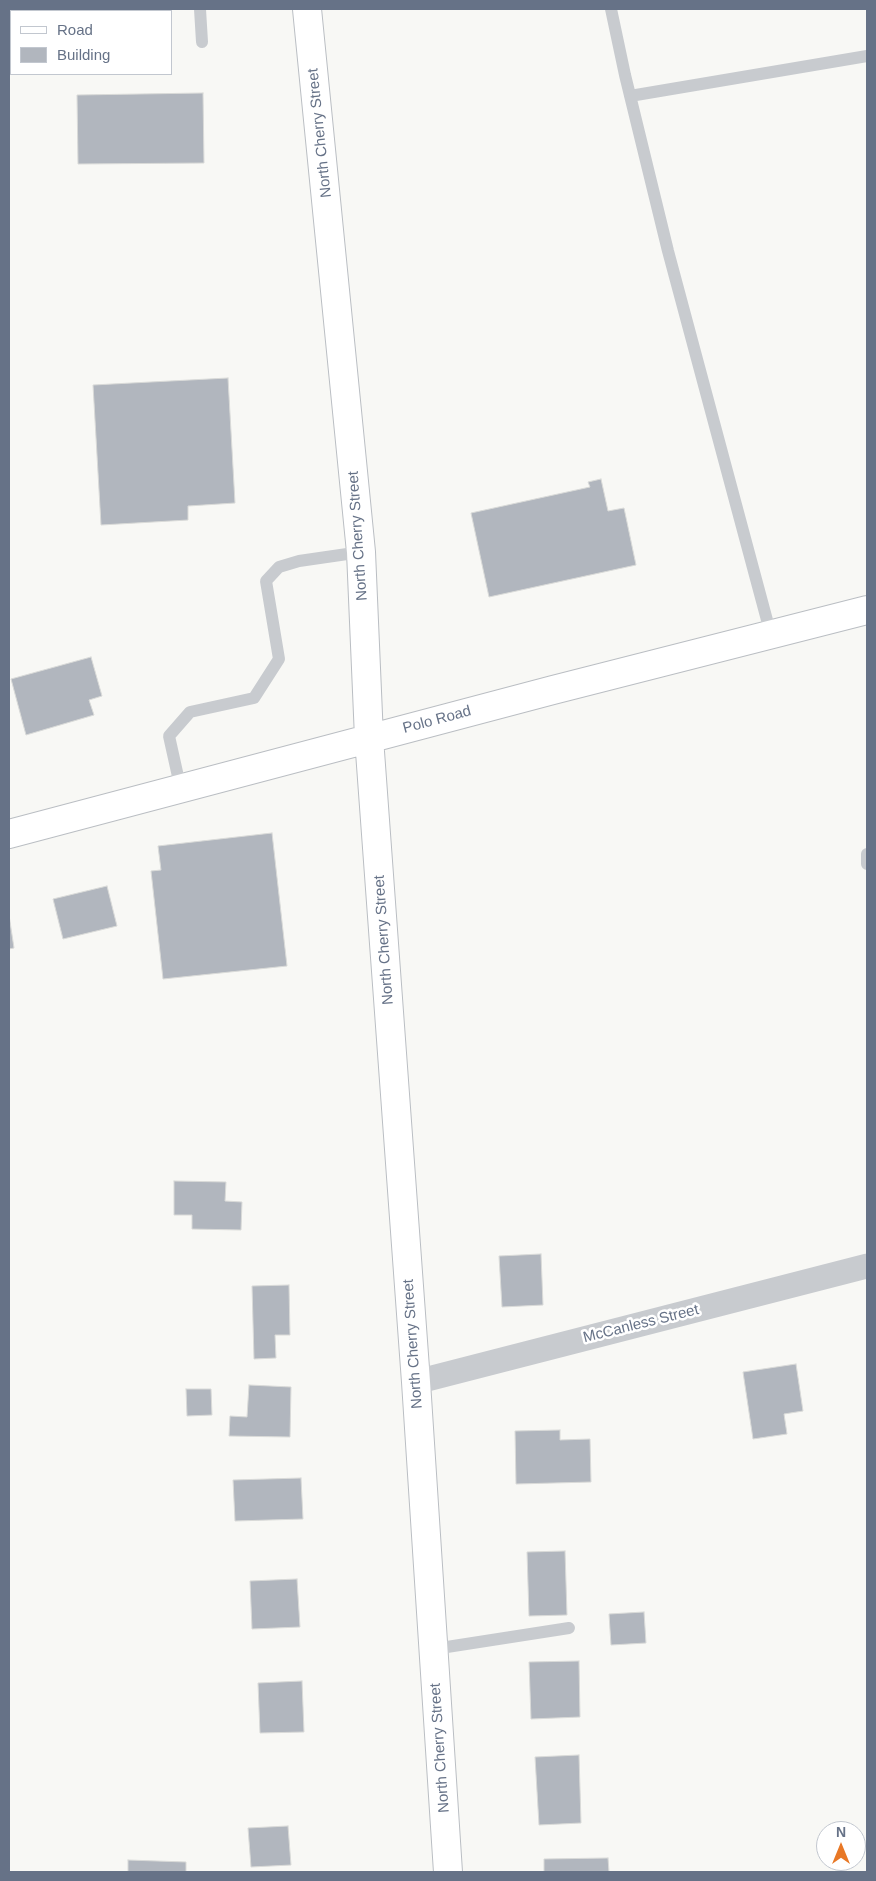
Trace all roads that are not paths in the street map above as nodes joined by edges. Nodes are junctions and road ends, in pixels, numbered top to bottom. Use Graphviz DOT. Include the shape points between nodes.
graph roads {
  1 [pos="200,9"];
  2 [pos="307,9"];
  3 [pos="611,9"];
  4 [pos="202,42"];
  5 [pos="867,56"];
  6 [pos="630,96"];
  7 [pos="361,552"];
  8 [pos="867,610"];
  9 [pos="771,635"];
  10 [pos="369,738"];
  11 [pos="181,790"];
  12 [pos="9,834"];
  13 [pos="867,854"];
  14 [pos="867,864"];
  15 [pos="867,1266"];
  16 [pos="416,1382"];
  17 [pos="569,1628"];
  18 [pos="434,1649"];
  19 [pos="448,1872"];
  1 -- 4 [label="lane"];
  2 -- 7 [label="main road, North Cherry Street"];
  3 -- 6 [label="lane"];
  5 -- 6 [label="lane"];
  6 -- 9 [label="lane"];
  7 -- 10 [label="main road, North Cherry Street"];
  7 -- 11 [label="lane" via="292,563 279,567 266,581 279,658 254,698 190,712 168,736"];
  8 -- 9 [label="main road, Polo Road"];
  9 -- 10 [label="main road, Polo Road"];
  10 -- 11 [label="main road, Polo Road"];
  10 -- 16 [label="main road, North Cherry Street"];
  11 -- 12 [label="main road, Polo Road"];
  13 -- 14 [label="lane"];
  15 -- 16 [label="street, McCanless Street"];
  16 -- 18 [label="main road, North Cherry Street"];
  17 -- 18 [label="lane"];
  18 -- 19 [label="main road, North Cherry Street"];
}
